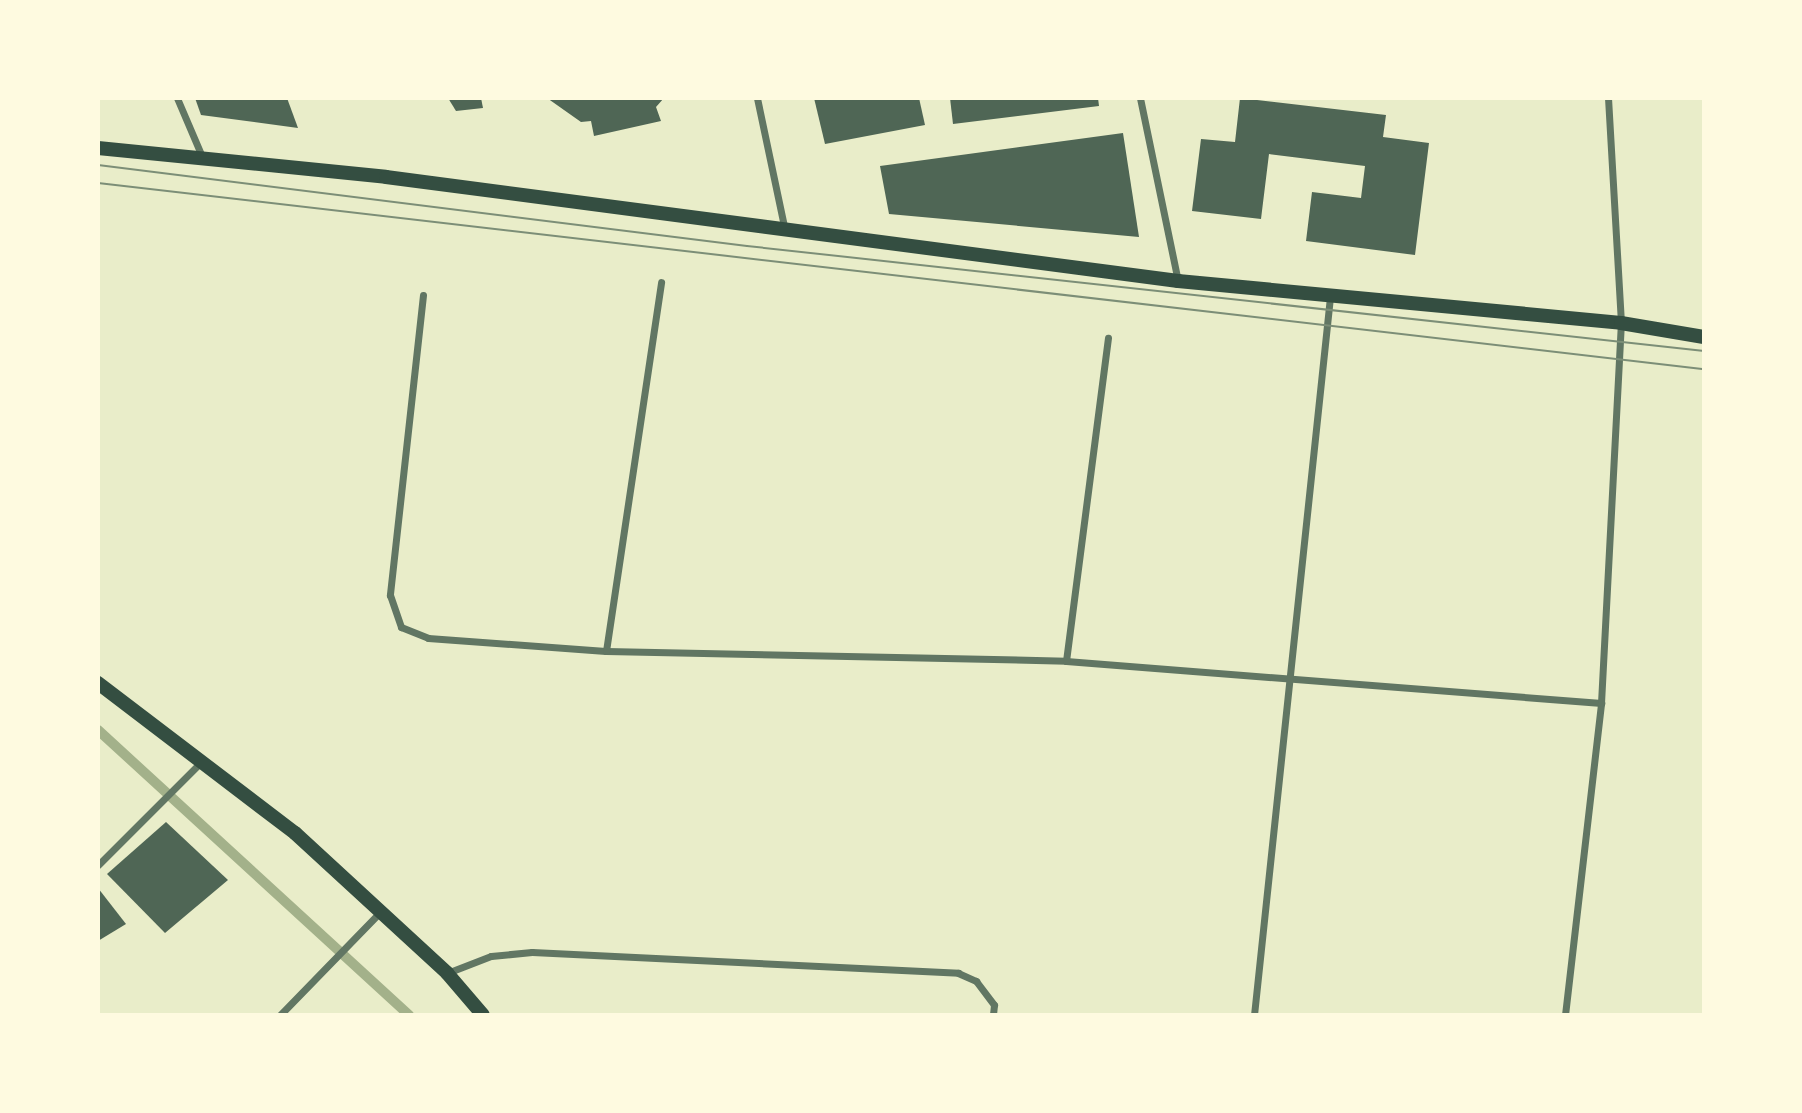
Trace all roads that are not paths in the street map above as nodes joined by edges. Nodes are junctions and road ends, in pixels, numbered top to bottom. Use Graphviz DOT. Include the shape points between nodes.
graph roads {
  1 [pos="177,98"];
  2 [pos="757,98"];
  3 [pos="1140,98"];
  4 [pos="1608,98"];
  5 [pos="98,148"];
  6 [pos="203,160"];
  7 [pos="785,234"];
  8 [pos="1178,281"];
  9 [pos="660,282"];
  10 [pos="423,295"];
  11 [pos="1330,297"];
  12 [pos="1621,323"];
  13 [pos="1704,337"];
  14 [pos="1108,338"];
  15 [pos="606,651"];
  16 [pos="1066,662"];
  17 [pos="1288,677"];
  18 [pos="98,683"];
  19 [pos="1601,703"];
  20 [pos="202,761"];
  21 [pos="98,865"];
  22 [pos="381,911"];
  23 [pos="447,973"];
  24 [pos="280,1015"];
  25 [pos="484,1015"];
  26 [pos="993,1015"];
  27 [pos="1254,1015"];
  28 [pos="1565,1015"];
  1 -- 6 [label="street"];
  2 -- 7 [label="street"];
  3 -- 8 [label="street"];
  4 -- 12 [label="street"];
  5 -- 6 [label="main road"];
  6 -- 7 [label="main road" via="386,177"];
  7 -- 8 [label="main road"];
  8 -- 11 [label="main road"];
  9 -- 15 [label="street"];
  10 -- 15 [label="street" via="392,614 401,627 429,638"];
  11 -- 12 [label="main road"];
  11 -- 17 [label="street"];
  12 -- 13 [label="main road"];
  12 -- 19 [label="street"];
  14 -- 16 [label="street"];
  15 -- 16 [label="street"];
  16 -- 17 [label="street"];
  17 -- 19 [label="street"];
  17 -- 27 [label="street"];
  18 -- 20 [label="main road"];
  19 -- 28 [label="street"];
  20 -- 21 [label="street"];
  20 -- 22 [label="main road"];
  22 -- 23 [label="main road"];
  22 -- 24 [label="street"];
  23 -- 25 [label="main road"];
  23 -- 26 [label="street" via="491,956 532,952 958,973 976,981 994,1005"];
}
